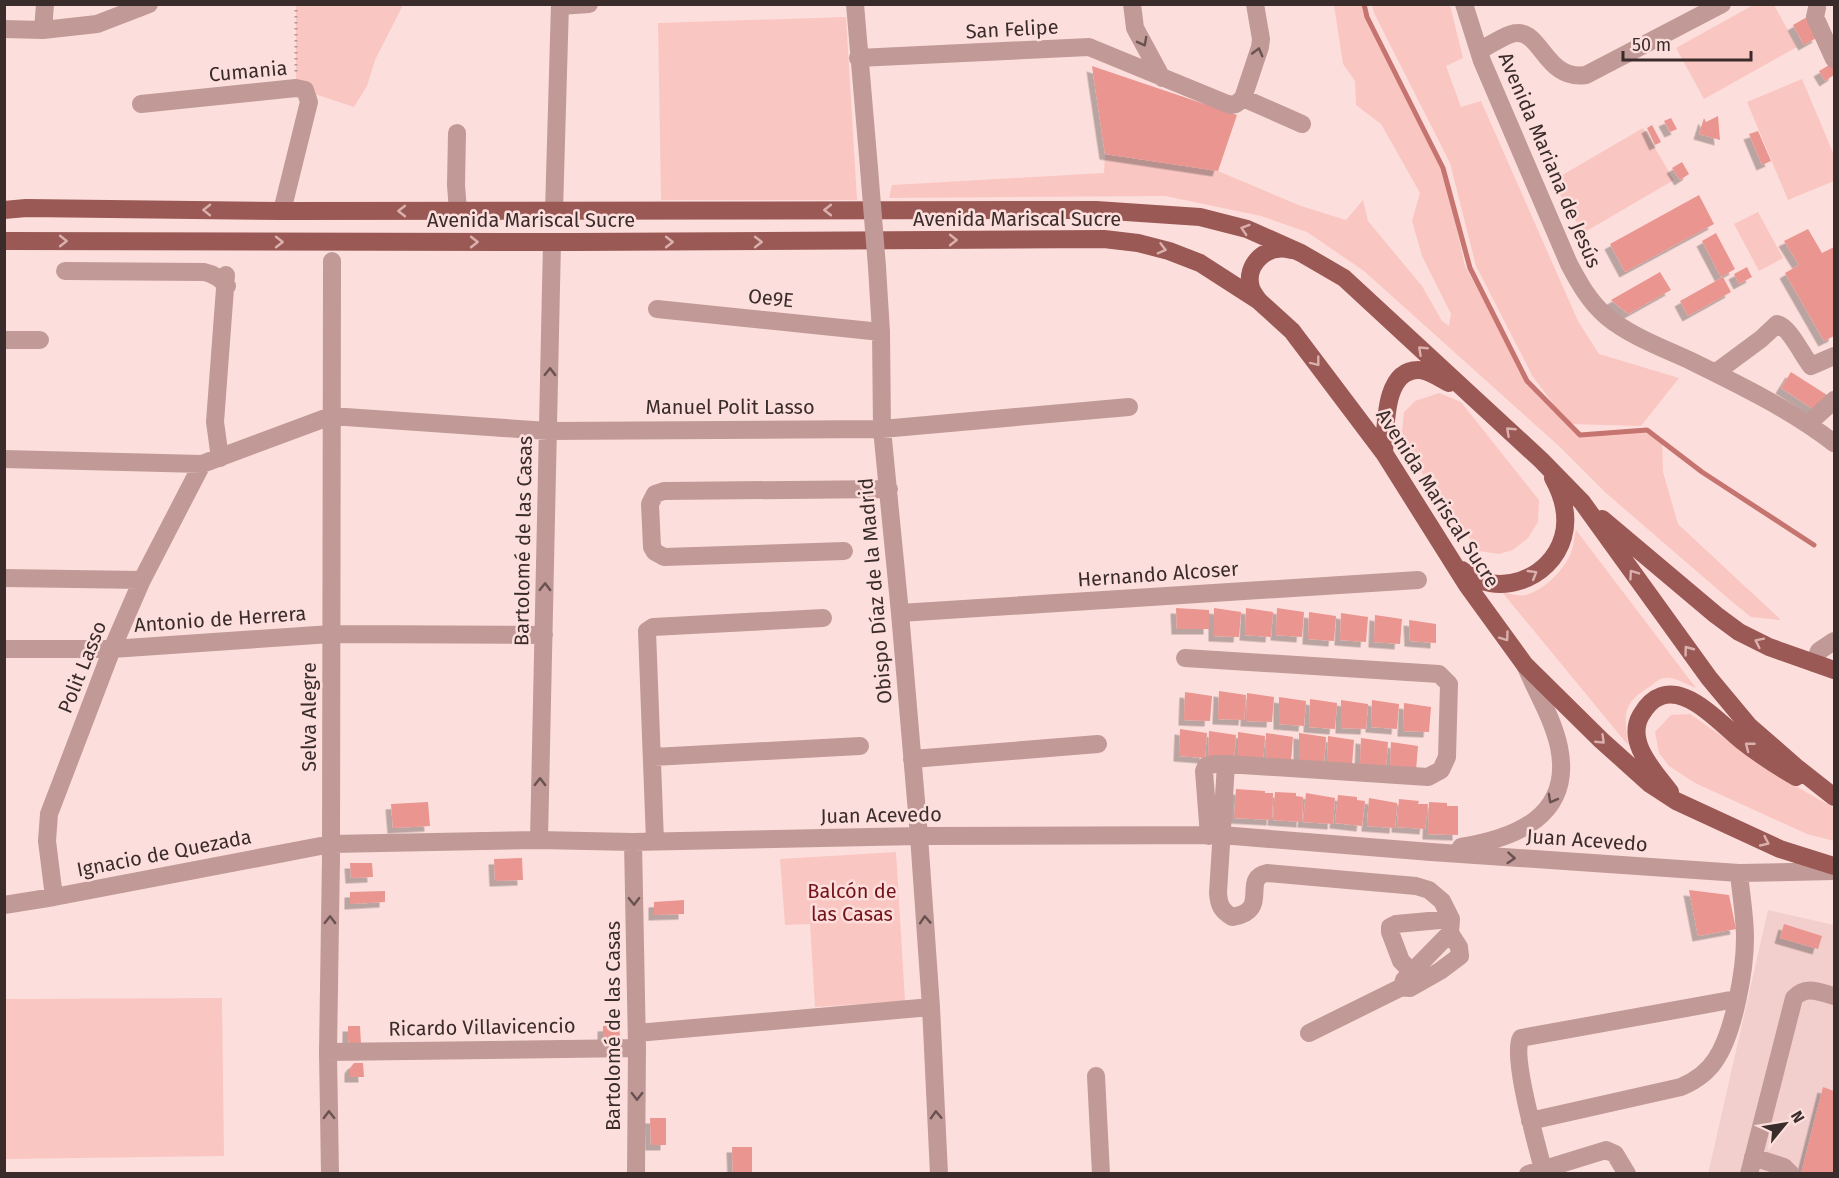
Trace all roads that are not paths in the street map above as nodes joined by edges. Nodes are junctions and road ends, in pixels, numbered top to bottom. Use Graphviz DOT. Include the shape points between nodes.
graph roads {
  1 [pos="45,4"];
  2 [pos="148,4"];
  3 [pos="589,4"];
  4 [pos="855,4"];
  5 [pos="1132,4"];
  6 [pos="1255,4"];
  7 [pos="1464,4"];
  8 [pos="1722,4"];
  9 [pos="560,5"];
  10 [pos="1817,8"];
  11 [pos="4,28"];
  12 [pos="43,30"];
  13 [pos="1479,51"];
  14 [pos="858,58"];
  15 [pos="1834,58"];
  16 [pos="1162,78"];
  17 [pos="1243,98"];
  18 [pos="141,104"];
  19 [pos="1302,124"];
  20 [pos="457,133"];
  21 [pos="4,210"];
  22 [pos="282,211"];
  23 [pos="554,211"];
  24 [pos="458,212"];
  25 [pos="4,241"];
  26 [pos="552,242"];
  27 [pos="1301,253"];
  28 [pos="332,261"];
  29 [pos="65,271"];
  30 [pos="1258,301"];
  31 [pos="657,309"];
  32 [pos="881,332"];
  33 [pos="4,340"];
  34 [pos="40,340"];
  35 [pos="1834,356"];
  36 [pos="1715,373"];
  37 [pos="1465,389"];
  38 [pos="1834,400"];
  39 [pos="1129,407"];
  40 [pos="332,416"];
  41 [pos="1808,424"];
  42 [pos="882,429"];
  43 [pos="548,431"];
  44 [pos="1832,436"];
  45 [pos="1384,453"];
  46 [pos="220,458"];
  47 [pos="4,459"];
  48 [pos="1541,460"];
  49 [pos="202,465"];
  50 [pos="889,489"];
  51 [pos="1582,502"];
  52 [pos="844,551"];
  53 [pos="1447,553"];
  54 [pos="4,578"];
  55 [pos="142,580"];
  56 [pos="1418,580"];
  57 [pos="900,613"];
  58 [pos="823,618"];
  59 [pos="331,634"];
  60 [pos="544,635"];
  61 [pos="1834,640"];
  62 [pos="4,649"];
  63 [pos="112,650"];
  64 [pos="1185,658"];
  65 [pos="1814,663"];
  66 [pos="1525,665"];
  67 [pos="1834,670"];
  68 [pos="1098,744"];
  69 [pos="860,746"];
  70 [pos="653,757"];
  71 [pos="912,759"];
  72 [pos="1834,798"];
  73 [pos="1676,801"];
  74 [pos="1215,835"];
  75 [pos="919,836"];
  76 [pos="539,840"];
  77 [pos="633,842"];
  78 [pos="655,842"];
  79 [pos="331,844"];
  80 [pos="1431,852"];
  81 [pos="1834,866"];
  82 [pos="1834,871"];
  83 [pos="1739,873"];
  84 [pos="54,897"];
  85 [pos="4,905"];
  86 [pos="1450,926"];
  87 [pos="1407,979"];
  88 [pos="1834,996"];
  89 [pos="1736,999"];
  90 [pos="932,1007"];
  91 [pos="1308,1033"];
  92 [pos="637,1041"];
  93 [pos="328,1052"];
  94 [pos="1096,1076"];
  95 [pos="1530,1121"];
  96 [pos="1751,1165"];
  97 [pos="1535,1171"];
  98 [pos="330,1173"];
  99 [pos="636,1173"];
  100 [pos="939,1173"];
  101 [pos="1101,1173"];
  102 [pos="1627,1173"];
  103 [pos="1791,1173"];
  1 -- 12 [label="street"];
  2 -- 12 [label="street" via="97,24"];
  3 -- 9 [label="street"];
  4 -- 14 [label="street, Obispo Díaz de la Madrid"];
  5 -- 16 [label="street, one-way" via="1135,28"];
  17 -- 6 [label="street, one-way" via="1260,47"];
  7 -- 13 [label="street, Avenida Mariana de Jesús"];
  8 -- 13 [label="street" via="1586,75 1569,75 1524,34 1515,32"];
  9 -- 23 [label="street"];
  10 -- 15 [label="street" via="1815,17"];
  11 -- 12 [label="street"];
  13 -- 36 [label="street, Avenida Mariana de Jesús" via="1585,294 1629,332"];
  14 -- 16 [label="street, San Felipe" via="1089,47"];
  14 -- 32 [label="street, Obispo Díaz de la Madrid, bridge"];
  16 -- 17 [label="street, San Felipe" via="1230,105"];
  17 -- 19 [label="street"];
  18 -- 22 [label="street, Cumania" via="305,90 309,102"];
  20 -- 24 [label="street"];
  22 -- 21 [label="main road, Avenida Mariscal Sucre, one-way"];
  24 -- 22 [label="main road, Avenida Mariscal Sucre, one-way"];
  23 -- 24 [label="main road, Avenida Mariscal Sucre"];
  27 -- 23 [label="main road, Avenida Mariscal Sucre, one-way" via="1247,229 1200,217 1096,210"];
  25 -- 26 [label="main road, Avenida Mariscal Sucre, one-way"];
  26 -- 30 [label="main road, Avenida Mariscal Sucre, one-way" via="1104,239 1138,243 1200,263"];
  43 -- 26 [label="street, Bartolomé de las Casas, one-way"];
  27 -- 30 [label="main road" via="1275,249 1257,260 1250,279"];
  37 -- 27 [label="main road, Avenida Mariscal Sucre, one-way" via="1344,278"];
  28 -- 40 [label="street, Selva Alegre"];
  29 -- 46 [label="street" via="204,272 226,281 214,422"];
  30 -- 45 [label="main road, Avenida Mariscal Sucre, one-way" via="1292,332"];
  31 -- 32 [label="street, Oe9E"];
  32 -- 42 [label="street, Obispo Díaz de la Madrid"];
  33 -- 34 [label="street"];
  35 -- 36 [label="street" via="1811,366 1782,325 1777,324"];
  36 -- 41 [label="street, Avenida Mariana de Jesús"];
  37 -- 45 [label="main road" via="1420,369 1398,378 1389,401"];
  48 -- 37 [label="main road, Avenida Mariscal Sucre, one-way"];
  38 -- 41 [label="street"];
  39 -- 42 [label="street, Manuel Polit Lasso"];
  40 -- 43 [label="street, Manuel Polit Lasso"];
  40 -- 46 [label="street"];
  40 -- 59 [label="street, Selva Alegre"];
  41 -- 44 [label="street, Avenida Mariana de Jesús"];
  42 -- 43 [label="street, Manuel Polit Lasso"];
  42 -- 50 [label="street, Obispo Díaz de la Madrid"];
  60 -- 43 [label="street, Bartolomé de las Casas, one-way"];
  45 -- 53 [label="main road, Avenida Mariscal Sucre"];
  46 -- 49 [label="street"];
  47 -- 49 [label="street"];
  48 -- 51 [label="main road, Avenida Mariscal Sucre"];
  53 -- 48 [label="main road, one-way" via="1463,572 1479,582 1501,585 1540,571 1554,556 1563,537 1566,515 1562,495"];
  49 -- 55 [label="street, Polit Lasso"];
  50 -- 52 [label="street" via="664,491 651,499 651,542 655,552 664,557"];
  50 -- 57 [label="street, Obispo Díaz de la Madrid"];
  65 -- 51 [label="main road, one-way" via="1740,632"];
  72 -- 51 [label="main road, Avenida Mariscal Sucre, one-way" via="1749,726 1709,678"];
  53 -- 66 [label="main road, Avenida Mariscal Sucre, one-way"];
  54 -- 55 [label="street"];
  55 -- 63 [label="street, Polit Lasso"];
  56 -- 57 [label="street, Hernando Alcoser"];
  57 -- 71 [label="street, Obispo Díaz de la Madrid"];
  58 -- 70 [label="street" via="649,628 646,634"];
  59 -- 60 [label="street"];
  59 -- 63 [label="street, Antonio de Herrera"];
  59 -- 79 [label="street, Selva Alegre"];
  76 -- 60 [label="street, Bartolomé de las Casas, one-way"];
  61 -- 65 [label="street" via="1820,651"];
  62 -- 63 [label="street, Antonio de Herrera"];
  63 -- 84 [label="street, Polit Lasso" via="49,814 47,841"];
  64 -- 74 [label="street" via="1439,675 1449,684 1447,757 1441,770 1428,777 1226,764"];
  65 -- 67 [label="main road"];
  66 -- 73 [label="main road, Avenida Mariscal Sucre, one-way" via="1621,759"];
  66 -- 80 [label="street, Juan Acevedo, one-way" via="1559,748 1561,770 1550,804 1527,827 1507,837"];
  68 -- 71 [label="street"];
  69 -- 70 [label="street"];
  70 -- 78 [label="street"];
  71 -- 75 [label="street, Obispo Díaz de la Madrid"];
  72 -- 73 [label="main road, one-way" via="1774,765 1703,707 1687,697 1671,694 1648,705 1636,731 1641,750"];
  73 -- 81 [label="main road, Avenida Mariscal Sucre, one-way" via="1780,849"];
  74 -- 75 [label="street, Juan Acevedo"];
  74 -- 80 [label="street, Juan Acevedo"];
  74 -- 86 [label="street" via="1219,906 1232,917 1251,909 1256,879 1267,873 1416,886 1429,890 1442,901"];
  75 -- 78 [label="street, Juan Acevedo"];
  90 -- 75 [label="street, Obispo Díaz de la Madrid, one-way"];
  76 -- 77 [label="street, Juan Acevedo"];
  76 -- 79 [label="street, Juan Acevedo"];
  77 -- 78 [label="street, Juan Acevedo"];
  77 -- 92 [label="street, Bartolomé de las Casas, one-way"];
  79 -- 84 [label="street, Ignacio de Quezada"];
  93 -- 79 [label="street, Selva Alegre, one-way"];
  80 -- 83 [label="street, Juan Acevedo, one-way"];
  82 -- 83 [label="street"];
  83 -- 89 [label="street" via="1745,936"];
  84 -- 85 [label="street, Ignacio de Quezada"];
  86 -- 87 [label="street" via="1460,956 1410,988"];
  86 -- 87 [label="street" via="1390,927"];
  87 -- 91 [label="street"];
  88 -- 96 [label="street" via="1810,989 1794,998"];
  89 -- 95 [label="street" via="1718,1057 1705,1073 1689,1083"];
  89 -- 95 [label="street" via="1521,1038 1518,1054"];
  90 -- 92 [label="street, Ricardo Villavicencio"];
  100 -- 90 [label="street, Obispo Díaz de la Madrid, one-way"];
  92 -- 93 [label="street, Ricardo Villavicencio"];
  92 -- 99 [label="street, Bartolomé de las Casas, one-way"];
  98 -- 93 [label="street, Selva Alegre, one-way"];
  94 -- 101 [label="street"];
  95 -- 97 [label="street"];
  96 -- 103 [label="street" via="1784,1167"];
  97 -- 102 [label="street" via="1606,1150 1615,1154"];
}
